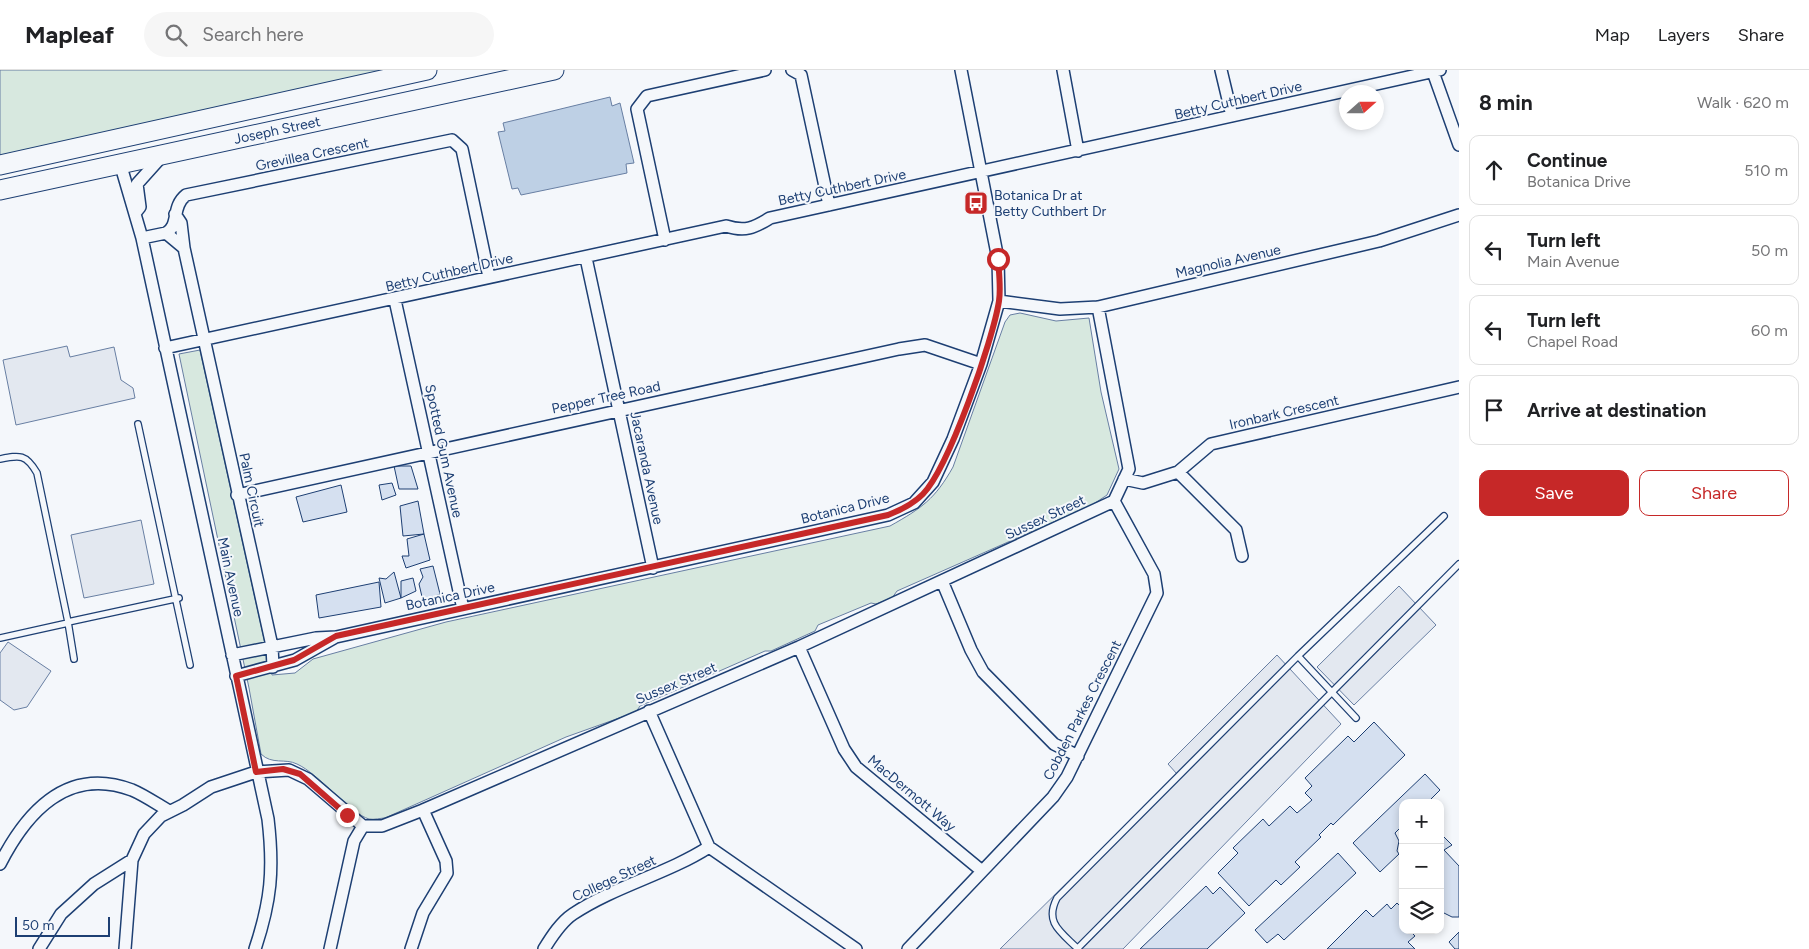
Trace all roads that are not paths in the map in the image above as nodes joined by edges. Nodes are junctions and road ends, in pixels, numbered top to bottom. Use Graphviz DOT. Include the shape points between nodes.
graph roads {
  1 [pos="427,70"];
  2 [pos="554,70"];
  3 [pos="766,70"];
  4 [pos="792,70"];
  5 [pos="961,70"];
  6 [pos="1063,70"];
  7 [pos="1221,70"];
  8 [pos="1437,71"];
  9 [pos="1232,116"];
  10 [pos="1459,145"];
  11 [pos="1078,151"];
  12 [pos="164,154"];
  13 [pos="120,163"];
  14 [pos="0,165"];
  15 [pos="983,172"];
  16 [pos="0,190"];
  17 [pos="828,206"];
  18 [pos="136,212"];
  19 [pos="176,214"];
  20 [pos="1459,215"];
  21 [pos="166,234"];
  22 [pos="142,238"];
  23 [pos="665,240"];
  24 [pos="184,248"];
  25 [pos="586,258"];
  26 [pos="489,277"];
  27 [pos="395,300"];
  28 [pos="999,301"];
  29 [pos="1098,307"];
  30 [pos="205,340"];
  31 [pos="165,348"];
  32 [pos="981,364"];
  33 [pos="1459,387"];
  34 [pos="620,410"];
  35 [pos="138,424"];
  36 [pos="429,452"];
  37 [pos="0,460"];
  38 [pos="1178,472"];
  39 [pos="1124,479"];
  40 [pos="237,495"];
  41 [pos="1114,501"];
  42 [pos="1444,516"];
  43 [pos="1242,556"];
  44 [pos="1459,564"];
  45 [pos="653,568"];
  46 [pos="942,581"];
  47 [pos="177,598"];
  48 [pos="463,609"];
  49 [pos="68,622"];
  50 [pos="336,636"];
  51 [pos="0,638"];
  52 [pos="272,646"];
  53 [pos="798,647"];
  54 [pos="232,655"];
  55 [pos="1298,656"];
  56 [pos="74,659"];
  57 [pos="190,665"];
  58 [pos="273,667"];
  59 [pos="236,676"];
  60 [pos="1332,692"];
  61 [pos="649,711"];
  62 [pos="1356,718"];
  63 [pos="1078,756"];
  64 [pos="256,772"];
  65 [pos="423,810"];
  66 [pos="169,811"];
  67 [pos="363,826"];
  68 [pos="709,848"];
  69 [pos="132,860"];
  70 [pos="0,864"];
  71 [pos="982,871"];
  72 [pos="39,949"];
  73 [pos="125,949"];
  74 [pos="255,949"];
  75 [pos="330,949"];
  76 [pos="411,949"];
  77 [pos="544,949"];
  78 [pos="856,949"];
  79 [pos="908,949"];
  80 [pos="1078,949"];
  1 -- 14 [label="highway, Joseph Street"];
  2 -- 12 [label="highway, Joseph Street"];
  3 -- 23 [label="street" via="647,96 637,109"];
  4 -- 17 [label="street" via="801,75"];
  5 -- 15 [label="street, Botanica Drive"];
  6 -- 11 [label="street"];
  7 -- 9 [label="street"];
  8 -- 9 [label="street, Betty Cuthbert Drive"];
  8 -- 10 [label="street"];
  9 -- 11 [label="street, Betty Cuthbert Drive"];
  11 -- 15 [label="street, Betty Cuthbert Drive"];
  12 -- 13 [label="highway, Joseph Street"];
  12 -- 18 [label="street, Main Avenue" via="137,184 140,207"];
  13 -- 16 [label="highway, Joseph Street"];
  13 -- 18 [label="street, Main Avenue"];
  15 -- 17 [label="street, Betty Cuthbert Drive"];
  15 -- 28 [label="street, Botanica Drive" via="998,259"];
  17 -- 23 [label="street, Betty Cuthbert Drive" via="770,218 754,228 741,230 726,226"];
  18 -- 22 [label="street, Main Avenue"];
  19 -- 21 [label="street" via="174,224"];
  19 -- 24 [label="street" via="181,222"];
  19 -- 26 [label="street, Grevillea Crescent" via="180,200 186,195 452,140 462,149"];
  20 -- 29 [label="street, Magnolia Avenue" via="1379,241"];
  21 -- 22 [label="street"];
  21 -- 24 [label="street"];
  22 -- 31 [label="street, Main Avenue"];
  23 -- 25 [label="street, Betty Cuthbert Drive"];
  24 -- 30 [label="street"];
  25 -- 26 [label="street, Betty Cuthbert Drive"];
  25 -- 34 [label="street, Jacaranda Avenue"];
  26 -- 27 [label="street, Betty Cuthbert Drive"];
  27 -- 30 [label="street, Betty Cuthbert Drive"];
  27 -- 36 [label="street, Spotted Gum Avenue"];
  28 -- 29 [label="street, Magnolia Avenue" via="1060,309"];
  28 -- 32 [label="street, Botanica Drive"];
  29 -- 39 [label="street" via="1129,469"];
  30 -- 31 [label="street, Betty Cuthbert Drive"];
  30 -- 40 [label="street, Palm Circuit"];
  31 -- 54 [label="street, Main Avenue"];
  32 -- 34 [label="street, Pepper Tree Road" via="926,345 916,346"];
  32 -- 45 [label="street, Botanica Drive" via="942,465 933,482 914,502 888,515"];
  33 -- 38 [label="street, Ironbark Crescent" via="1211,444"];
  34 -- 36 [label="street, Pepper Tree Road"];
  34 -- 45 [label="street, Jacaranda Avenue"];
  35 -- 47 [label="lane"];
  36 -- 40 [label="street, Pepper Tree Road"];
  36 -- 48 [label="street, Spotted Gum Avenue"];
  37 -- 49 [label="lane" via="19,455 31,461 38,473"];
  38 -- 39 [label="street, Ironbark Crescent" via="1143,483"];
  38 -- 43 [label="street" via="1236,530"];
  39 -- 41 [label="street"];
  40 -- 52 [label="street, Palm Circuit"];
  41 -- 46 [label="street, Sussex Street"];
  41 -- 63 [label="street, Cobden Parkes Crescent" via="1154,574 1157,593"];
  42 -- 55 [label="lane"];
  44 -- 60 [label="lane"];
  45 -- 48 [label="street, Botanica Drive"];
  46 -- 53 [label="street, Sussex Street"];
  46 -- 63 [label="street" via="983,672 1054,744"];
  47 -- 49 [label="lane"];
  47 -- 57 [label="lane"];
  48 -- 50 [label="street, Botanica Drive"];
  49 -- 51 [label="lane"];
  49 -- 56 [label="lane"];
  50 -- 52 [label="street, Botanica Drive"];
  50 -- 58 [label="street, Botanica Drive" via="294,660"];
  52 -- 54 [label="street, Botanica Drive"];
  52 -- 58 [label="street, Palm Circuit"];
  53 -- 61 [label="street, Sussex Street"];
  53 -- 71 [label="street, MacDermott Way" via="844,749 856,768"];
  54 -- 59 [label="street, Main Avenue"];
  55 -- 60 [label="lane"];
  55 -- 80 [label="lane" via="1057,898 1051,910 1052,920"];
  58 -- 59 [label="street, Botanica Drive"];
  59 -- 64 [label="street, Main Avenue"];
  60 -- 62 [label="lane"];
  60 -- 80 [label="lane"];
  61 -- 65 [label="street, Sussex Street"];
  61 -- 68 [label="street"];
  63 -- 71 [label="street, Cobden Parkes Crescent" via="1053,797"];
  64 -- 66 [label="street" via="223,781"];
  64 -- 67 [label="street" via="283,769 300,774"];
  64 -- 74 [label="street, Main Avenue" via="268,819 272,874 270,900"];
  65 -- 67 [label="street, Sussex Street" via="382,826"];
  65 -- 76 [label="street" via="446,861 447,873 423,913"];
  66 -- 69 [label="street" via="144,834"];
  66 -- 70 [label="street" via="132,790 104,783 74,785 48,800 22,828"];
  67 -- 75 [label="street" via="354,841"];
  68 -- 77 [label="street, College Street" via="572,914"];
  68 -- 78 [label="street"];
  69 -- 72 [label="street" via="94,884 61,914"];
  69 -- 73 [label="street"];
  71 -- 79 [label="street, Cobden Parkes Crescent"];
}
